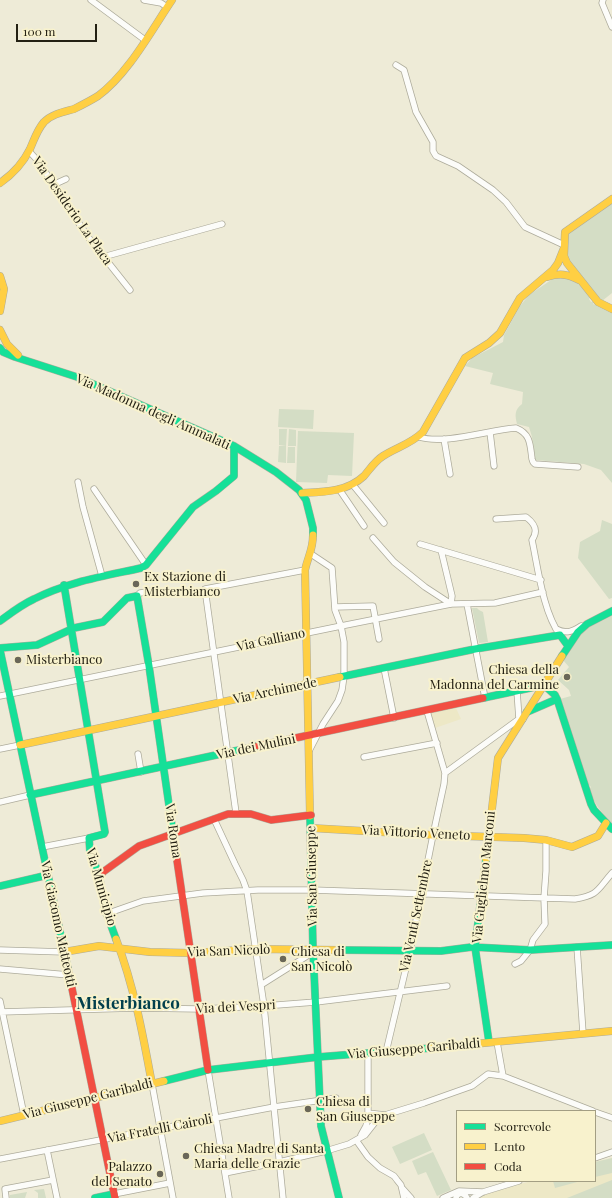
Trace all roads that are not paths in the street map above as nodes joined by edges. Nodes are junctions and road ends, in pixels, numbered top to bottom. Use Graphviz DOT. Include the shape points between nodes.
graph roads {
  1 [pos="91,0"];
  2 [pos="144,0"];
  3 [pos="172,0"];
  4 [pos="603,0"];
  5 [pos="167,7"];
  6 [pos="612,27"];
  7 [pos="145,40"];
  8 [pos="396,65"];
  9 [pos="29,151"];
  10 [pos="66,179"];
  11 [pos="0,183"];
  12 [pos="55,184"];
  13 [pos="612,199"];
  14 [pos="222,224"];
  15 [pos="564,247"];
  16 [pos="103,257"];
  17 [pos="0,276"];
  18 [pos="541,280"];
  19 [pos="582,283"];
  20 [pos="130,290"];
  21 [pos="612,309"];
  22 [pos="0,311"];
  23 [pos="0,330"];
  24 [pos="0,348"];
  25 [pos="28,361"];
  26 [pos="490,432"];
  27 [pos="419,438"];
  28 [pos="444,439"];
  29 [pos="234,446"];
  30 [pos="494,466"];
  31 [pos="578,467"];
  32 [pos="450,474"];
  33 [pos="78,482"];
  34 [pos="353,485"];
  35 [pos="94,489"];
  36 [pos="339,489"];
  37 [pos="326,492"];
  38 [pos="302,493"];
  39 [pos="306,500"];
  40 [pos="496,519"];
  41 [pos="384,523"];
  42 [pos="364,526"];
  43 [pos="373,538"];
  44 [pos="420,544"];
  45 [pos="441,550"];
  46 [pos="311,554"];
  47 [pos="146,565"];
  48 [pos="304,570"];
  49 [pos="102,576"];
  50 [pos="541,580"];
  51 [pos="64,585"];
  52 [pos="152,590"];
  53 [pos="543,592"];
  54 [pos="137,598"];
  55 [pos="451,604"];
  56 [pos="467,604"];
  57 [pos="335,607"];
  58 [pos="612,611"];
  59 [pos="376,619"];
  60 [pos="0,621"];
  61 [pos="587,624"];
  62 [pos="341,626"];
  63 [pos="554,627"];
  64 [pos="71,630"];
  65 [pos="306,633"];
  66 [pos="562,634"];
  67 [pos="551,635"];
  68 [pos="379,639"];
  69 [pos="570,643"];
  70 [pos="0,649"];
  71 [pos="475,649"];
  72 [pos="214,652"];
  73 [pos="149,666"];
  74 [pos="384,668"];
  75 [pos="344,676"];
  76 [pos="79,680"];
  77 [pos="545,683"];
  78 [pos="307,684"];
  79 [pos="515,692"];
  80 [pos="9,694"];
  81 [pos="0,696"];
  82 [pos="485,698"];
  83 [pos="557,700"];
  84 [pos="221,702"];
  85 [pos="427,711"];
  86 [pos="156,716"];
  87 [pos="523,717"];
  88 [pos="394,718"];
  89 [pos="88,730"];
  90 [pos="318,734"];
  91 [pos="309,736"];
  92 [pos="437,743"];
  93 [pos="20,745"];
  94 [pos="0,749"];
  95 [pos="310,751"];
  96 [pos="228,753"];
  97 [pos="138,754"];
  98 [pos="364,757"];
  99 [pos="164,767"];
  100 [pos="141,772"];
  101 [pos="445,773"];
  102 [pos="97,781"];
  103 [pos="30,796"];
  104 [pos="0,802"];
  105 [pos="236,813"];
  106 [pos="311,815"];
  107 [pos="214,819"];
  108 [pos="606,823"];
  109 [pos="311,828"];
  110 [pos="612,830"];
  111 [pos="173,834"];
  112 [pos="433,835"];
  113 [pos="488,836"];
  114 [pos="89,838"];
  115 [pos="546,840"];
  116 [pos="42,848"];
  117 [pos="612,873"];
  118 [pos="48,876"];
  119 [pos="100,876"];
  120 [pos="0,886"];
  121 [pos="312,890"];
  122 [pos="246,891"];
  123 [pos="421,894"];
  124 [pos="183,895"];
  125 [pos="481,896"];
  126 [pos="544,898"];
  127 [pos="106,914"];
  128 [pos="612,945"];
  129 [pos="475,947"];
  130 [pos="577,947"];
  131 [pos="119,948"];
  132 [pos="255,949"];
  133 [pos="313,949"];
  134 [pos="0,950"];
  135 [pos="530,950"];
  136 [pos="410,951"];
  137 [pos="64,952"];
  138 [pos="192,953"];
  139 [pos="515,964"];
  140 [pos="0,970"];
  141 [pos="69,976"];
  142 [pos="260,985"];
  143 [pos="447,986"];
  144 [pos="401,991"];
  145 [pos="0,1001"];
  146 [pos="316,1002"];
  147 [pos="264,1006"];
  148 [pos="137,1008"];
  149 [pos="199,1009"];
  150 [pos="77,1010"];
  151 [pos="1,1012"];
  152 [pos="612,1031"];
  153 [pos="583,1033"];
  154 [pos="489,1042"];
  155 [pos="497,1042"];
  156 [pos="386,1052"];
  157 [pos="368,1054"];
  158 [pos="318,1056"];
  159 [pos="270,1062"];
  160 [pos="208,1070"];
  161 [pos="503,1076"];
  162 [pos="152,1084"];
  163 [pos="95,1098"];
  164 [pos="336,1098"];
  165 [pos="320,1100"];
  166 [pos="274,1107"];
  167 [pos="591,1110"];
  168 [pos="596,1112"];
  169 [pos="368,1113"];
  170 [pos="385,1115"];
  171 [pos="24,1116"];
  172 [pos="215,1118"];
  173 [pos="612,1118"];
  174 [pos="0,1121"];
  175 [pos="160,1128"];
  176 [pos="103,1140"];
  177 [pos="356,1140"];
  178 [pos="48,1150"];
  179 [pos="326,1151"];
  180 [pos="612,1152"];
  181 [pos="596,1158"];
  182 [pos="0,1159"];
  183 [pos="279,1162"];
  184 [pos="225,1173"];
  185 [pos="53,1178"];
  186 [pos="516,1182"];
  187 [pos="170,1183"];
  188 [pos="401,1185"];
  189 [pos="483,1192"];
  190 [pos="460,1194"];
  191 [pos="115,1196"];
  192 [pos="6,1198"];
  193 [pos="57,1198"];
  194 [pos="95,1198"];
  195 [pos="174,1198"];
  196 [pos="229,1198"];
  197 [pos="283,1198"];
  198 [pos="339,1198"];
  199 [pos="404,1198"];
  200 [pos="411,1198"];
  201 [pos="443,1198"];
  202 [pos="473,1198"];
  1 -- 7 [label="street"];
  2 -- 5 [label="street" via="161,3"];
  3 -- 5 [label="street"];
  4 -- 6 [label="street" via="602,4"];
  5 -- 7 [label="street"];
  7 -- 9 [label="street" via="116,79 86,103 55,115 43,124"];
  8 -- 15 [label="street" via="404,70 416,112 433,142 436,156 458,166 493,190 525,227"];
  9 -- 11 [label="street" via="15,172"];
  9 -- 12 [label="street, Via Desiderio La Placa"];
  10 -- 12 [label="street"];
  12 -- 16 [label="street, Via Desiderio La Placa"];
  13 -- 15 [label="street" via="565,232"];
  14 -- 16 [label="street"];
  15 -- 18 [label="street" via="558,263"];
  15 -- 19 [label="street" via="565,259"];
  16 -- 20 [label="street, Via Desiderio La Placa"];
  17 -- 22 [label="street" via="4,292"];
  18 -- 19 [label="street" via="563,274"];
  18 -- 27 [label="street" via="520,298 500,334 465,358"];
  19 -- 21 [label="street" via="598,302"];
  23 -- 25 [label="street" via="9,348"];
  24 -- 25 [label="street" via="3,352"];
  25 -- 29 [label="street, Via Madonna degli Ammalati" via="78,377"];
  26 -- 28 [label="street"];
  26 -- 30 [label="street"];
  26 -- 31 [label="street" via="516,428 529,438 535,464"];
  27 -- 28 [label="street"];
  27 -- 34 [label="street" via="382,456"];
  28 -- 32 [label="street"];
  29 -- 38 [label="street" via="276,472"];
  29 -- 47 [label="street, Via Madonna degli Ammalati" via="234,476 193,507"];
  33 -- 49 [label="street"];
  34 -- 36 [label="street"];
  34 -- 41 [label="street"];
  35 -- 47 [label="street"];
  36 -- 37 [label="street"];
  36 -- 42 [label="street"];
  37 -- 38 [label="street"];
  37 -- 39 [label="street"];
  38 -- 39 [label="street, Via San Giuseppe"];
  39 -- 46 [label="street, Via San Giuseppe" via="313,528"];
  40 -- 50 [label="street" via="526,517 533,522 536,531 532,540"];
  43 -- 55 [label="street" via="394,562"];
  44 -- 45 [label="street"];
  45 -- 50 [label="street"];
  45 -- 55 [label="street" via="452,596"];
  46 -- 48 [label="street, Via San Giuseppe" via="306,560"];
  46 -- 57 [label="street" via="332,568"];
  47 -- 49 [label="street"];
  48 -- 65 [label="street, Via San Giuseppe"];
  48 -- 72 [label="street" via="205,589"];
  49 -- 51 [label="street"];
  50 -- 53 [label="street"];
  51 -- 60 [label="street" via="34,598"];
  51 -- 64 [label="street, Via Municipio"];
  52 -- 54 [label="street" via="140,593"];
  53 -- 56 [label="street, Via Galliano" via="495,603"];
  53 -- 63 [label="street"];
  54 -- 64 [label="street" via="127,598 103,622"];
  54 -- 73 [label="street, Via Roma"];
  55 -- 56 [label="street, Via Galliano"];
  55 -- 59 [label="street, Via Galliano"];
  56 -- 71 [label="street"];
  57 -- 59 [label="street" via="373,606"];
  57 -- 62 [label="street"];
  58 -- 61 [label="street"];
  59 -- 62 [label="street, Via Galliano"];
  59 -- 68 [label="street"];
  61 -- 66 [label="street"];
  61 -- 69 [label="street, Via Guglielmo Marconi"];
  62 -- 65 [label="street, Via Galliano"];
  62 -- 75 [label="street" via="344,642"];
  63 -- 66 [label="street"];
  63 -- 67 [label="street"];
  64 -- 70 [label="street" via="37,645"];
  64 -- 76 [label="street, Via Municipio"];
  65 -- 72 [label="street, Via Galliano"];
  65 -- 78 [label="street, Via San Giuseppe"];
  66 -- 67 [label="street, Via Archimede"];
  66 -- 69 [label="street"];
  67 -- 71 [label="street, Via Archimede"];
  69 -- 77 [label="street, Via Guglielmo Marconi"];
  70 -- 80 [label="street, Via Giacomo Matteotti"];
  71 -- 74 [label="street, Via Archimede"];
  71 -- 82 [label="street"];
  72 -- 73 [label="street, Via Galliano"];
  72 -- 84 [label="street"];
  73 -- 76 [label="street, Via Galliano"];
  73 -- 86 [label="street, Via Roma"];
  74 -- 75 [label="street, Via Archimede"];
  74 -- 88 [label="street"];
  75 -- 78 [label="street, Via Archimede"];
  75 -- 90 [label="street" via="338,701"];
  76 -- 80 [label="street, Via Galliano"];
  76 -- 89 [label="street, Via Municipio"];
  77 -- 79 [label="street, Via dei Mulini"];
  77 -- 83 [label="street"];
  77 -- 87 [label="street, Via Guglielmo Marconi"];
  78 -- 84 [label="street, Via Archimede"];
  78 -- 91 [label="street, Via San Giuseppe"];
  79 -- 82 [label="street, Via dei Mulini"];
  79 -- 87 [label="street"];
  80 -- 81 [label="street, Via Galliano"];
  80 -- 93 [label="street, Via Giacomo Matteotti"];
  82 -- 85 [label="street, Via dei Mulini"];
  83 -- 87 [label="street"];
  83 -- 108 [label="street" via="588,798 594,810"];
  84 -- 86 [label="street, Via Archimede"];
  84 -- 96 [label="street"];
  85 -- 88 [label="street, Via dei Mulini"];
  85 -- 92 [label="street, Via Venti Settembre"];
  86 -- 89 [label="street, Via Archimede"];
  86 -- 99 [label="street, Via Roma"];
  87 -- 101 [label="street"];
  87 -- 113 [label="street, Via Guglielmo Marconi" via="498,758"];
  88 -- 90 [label="street, Via dei Mulini"];
  89 -- 93 [label="street, Via Archimede"];
  89 -- 102 [label="street, Via Municipio"];
  90 -- 91 [label="street, Via dei Mulini"];
  90 -- 95 [label="street"];
  91 -- 95 [label="street, Via San Giuseppe"];
  91 -- 96 [label="street, Via dei Mulini"];
  92 -- 98 [label="street"];
  92 -- 101 [label="street, Via Venti Settembre"];
  93 -- 94 [label="street, Via Archimede"];
  93 -- 103 [label="street, Via Giacomo Matteotti"];
  95 -- 106 [label="street, Via San Giuseppe"];
  96 -- 99 [label="street, Via dei Mulini"];
  96 -- 105 [label="street"];
  97 -- 100 [label="street"];
  99 -- 100 [label="street, Via dei Mulini"];
  99 -- 111 [label="street, Via Roma"];
  100 -- 102 [label="street, Via dei Mulini"];
  101 -- 112 [label="street, Via Venti Settembre"];
  102 -- 103 [label="street, Via dei Mulini"];
  102 -- 114 [label="street, Via Municipio" via="105,832"];
  103 -- 104 [label="street, Via dei Mulini"];
  103 -- 116 [label="street, Via Giacomo Matteotti"];
  105 -- 106 [label="street" via="251,814 270,820"];
  105 -- 107 [label="street"];
  106 -- 109 [label="street, Via San Giuseppe"];
  107 -- 111 [label="street"];
  107 -- 122 [label="street"];
  108 -- 110 [label="street"];
  108 -- 115 [label="street, Via Vittorio Veneto" via="598,836 572,847"];
  109 -- 112 [label="street, Via Vittorio Veneto"];
  109 -- 121 [label="street, Via San Giuseppe"];
  111 -- 119 [label="street" via="139,846"];
  111 -- 124 [label="street, Via Roma"];
  112 -- 113 [label="street, Via Vittorio Veneto"];
  112 -- 123 [label="street, Via Venti Settembre"];
  113 -- 115 [label="street, Via Vittorio Veneto"];
  113 -- 125 [label="street, Via Guglielmo Marconi"];
  114 -- 116 [label="street"];
  114 -- 119 [label="street, Via Municipio" via="90,851"];
  115 -- 126 [label="street"];
  116 -- 118 [label="street, Via Giacomo Matteotti"];
  117 -- 126 [label="street" via="598,891 588,897"];
  118 -- 120 [label="street"];
  118 -- 137 [label="street, Via Giacomo Matteotti"];
  119 -- 127 [label="street, Via Municipio"];
  121 -- 122 [label="street"];
  121 -- 123 [label="street"];
  121 -- 133 [label="street, Via San Giuseppe"];
  122 -- 124 [label="street"];
  122 -- 132 [label="street"];
  123 -- 125 [label="street"];
  123 -- 136 [label="street, Via Venti Settembre"];
  124 -- 127 [label="street" via="138,902"];
  124 -- 138 [label="street, Via Roma"];
  125 -- 126 [label="street"];
  125 -- 129 [label="street, Via Guglielmo Marconi"];
  126 -- 135 [label="street" via="545,924"];
  127 -- 131 [label="street, Via Municipio"];
  128 -- 130 [label="street, Via San Nicolò"];
  129 -- 135 [label="street, Via San Nicolò"];
  129 -- 136 [label="street, Via San Nicolò"];
  129 -- 154 [label="street, Via Guglielmo Marconi"];
  130 -- 135 [label="street, Via San Nicolò"];
  130 -- 153 [label="street"];
  131 -- 137 [label="street, Via San Nicolò" via="99,946"];
  131 -- 138 [label="street, Via San Nicolò"];
  131 -- 148 [label="street, Via Municipio"];
  132 -- 133 [label="street, Via San Nicolò"];
  132 -- 138 [label="street, Via San Nicolò"];
  132 -- 142 [label="street"];
  133 -- 136 [label="street, Via San Nicolò"];
  133 -- 142 [label="street" via="307,956"];
  133 -- 146 [label="street, Via San Giuseppe"];
  134 -- 137 [label="street, Via San Nicolò"];
  135 -- 139 [label="street"];
  136 -- 144 [label="street, Via Venti Settembre"];
  137 -- 141 [label="street, Via Giacomo Matteotti"];
  138 -- 149 [label="street, Via Roma"];
  140 -- 141 [label="street"];
  141 -- 150 [label="street, Via Giacomo Matteotti"];
  142 -- 147 [label="street"];
  143 -- 144 [label="street, Via dei Vespri"];
  144 -- 146 [label="street, Via dei Vespri"];
  144 -- 156 [label="street, Via Venti Settembre"];
  145 -- 151 [label="street"];
  146 -- 147 [label="street, Via dei Vespri"];
  146 -- 158 [label="street, Via San Giuseppe"];
  147 -- 149 [label="street, Via dei Vespri"];
  147 -- 159 [label="street"];
  148 -- 149 [label="street, Via dei Vespri"];
  148 -- 150 [label="street, Via dei Vespri"];
  148 -- 162 [label="street, Via Municipio"];
  149 -- 160 [label="street, Via Roma"];
  150 -- 151 [label="street, Via dei Vespri"];
  150 -- 163 [label="street, Via Giacomo Matteotti"];
  151 -- 171 [label="street"];
  152 -- 153 [label="street, Via Giuseppe Garibaldi"];
  153 -- 155 [label="street, Via Giuseppe Garibaldi"];
  154 -- 155 [label="street, Via Giuseppe Garibaldi"];
  154 -- 156 [label="street, Via Giuseppe Garibaldi"];
  155 -- 161 [label="street"];
  156 -- 157 [label="street, Via Giuseppe Garibaldi"];
  157 -- 158 [label="street, Via Giuseppe Garibaldi"];
  157 -- 169 [label="street"];
  158 -- 159 [label="street, Via Giuseppe Garibaldi"];
  158 -- 165 [label="street, Via San Giuseppe"];
  159 -- 160 [label="street, Via Giuseppe Garibaldi"];
  159 -- 166 [label="street"];
  160 -- 162 [label="street, Via Giuseppe Garibaldi"];
  160 -- 172 [label="street"];
  161 -- 167 [label="street"];
  161 -- 170 [label="street" via="488,1074 472,1086"];
  162 -- 163 [label="street, Via Giuseppe Garibaldi"];
  162 -- 175 [label="street, Via Municipio"];
  163 -- 171 [label="street, Via Giuseppe Garibaldi"];
  163 -- 176 [label="street, Via Giacomo Matteotti"];
  164 -- 165 [label="street, Via Fratelli Cairoli"];
  165 -- 166 [label="street, Via Fratelli Cairoli"];
  165 -- 179 [label="street, Via San Giuseppe" via="321,1126"];
  166 -- 172 [label="street, Via Fratelli Cairoli"];
  166 -- 183 [label="street"];
  168 -- 173 [label="street"];
  169 -- 170 [label="street"];
  169 -- 177 [label="street" via="366,1126"];
  170 -- 177 [label="street" via="376,1121 365,1135"];
  171 -- 174 [label="street, Via Giuseppe Garibaldi"];
  172 -- 175 [label="street, Via Fratelli Cairoli"];
  172 -- 184 [label="street"];
  175 -- 176 [label="street, Via Fratelli Cairoli"];
  175 -- 187 [label="street, Via Municipio"];
  176 -- 178 [label="street, Via Fratelli Cairoli"];
  176 -- 191 [label="street, Via Giacomo Matteotti"];
  177 -- 179 [label="street"];
  177 -- 188 [label="street" via="368,1157 394,1176"];
  178 -- 182 [label="street, Via Fratelli Cairoli"];
  178 -- 185 [label="street"];
  179 -- 183 [label="street"];
  179 -- 198 [label="street, Via San Giuseppe"];
  180 -- 181 [label="street"];
  183 -- 184 [label="street"];
  183 -- 197 [label="street"];
  184 -- 196 [label="street"];
  185 -- 192 [label="street" via="4,1189"];
  185 -- 193 [label="street"];
  186 -- 189 [label="street"];
  187 -- 191 [label="street"];
  187 -- 195 [label="street, Via Municipio"];
  188 -- 199 [label="street"];
  188 -- 200 [label="street"];
  189 -- 190 [label="street"];
  189 -- 202 [label="street"];
  190 -- 201 [label="street"];
  191 -- 194 [label="street"];
}
